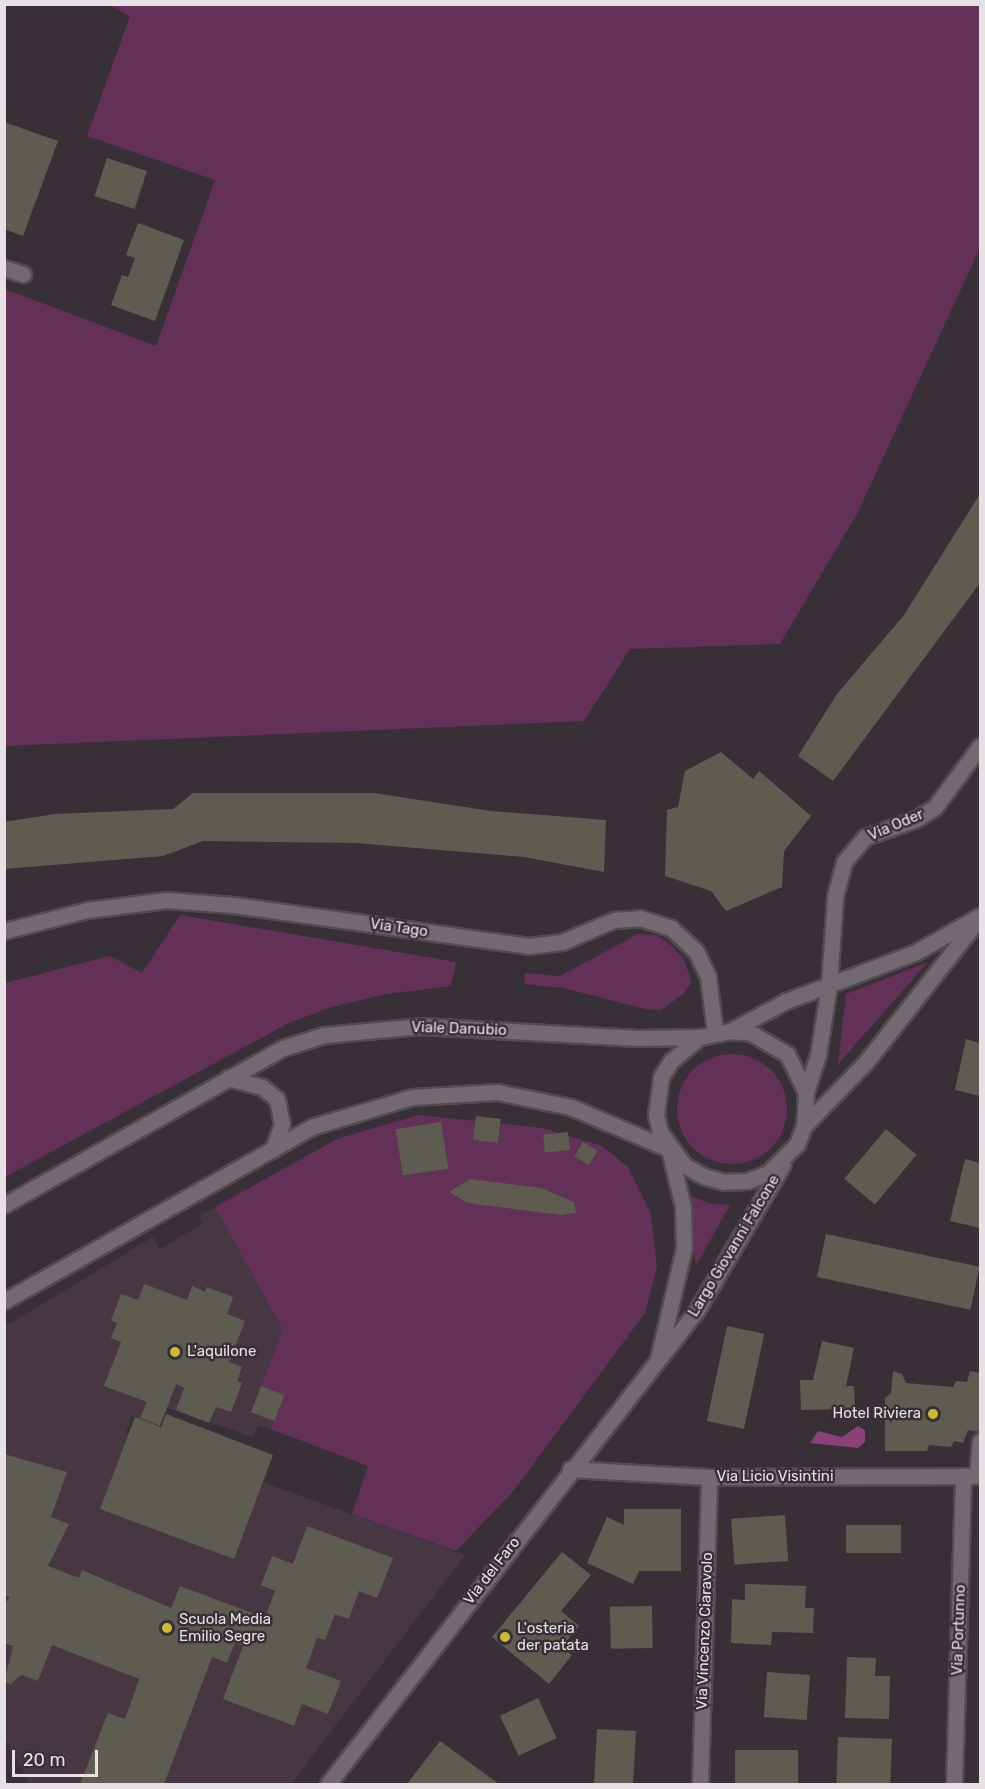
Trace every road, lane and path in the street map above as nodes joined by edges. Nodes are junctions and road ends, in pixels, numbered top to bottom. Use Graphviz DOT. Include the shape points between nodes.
graph roads {
  1 [pos="4,268"];
  2 [pos="23,274"];
  3 [pos="981,746"];
  4 [pos="981,916"];
  5 [pos="4,931"];
  6 [pos="829,985"];
  7 [pos="715,1033"];
  8 [pos="228,1078"];
  9 [pos="806,1092"];
  10 [pos="804,1126"];
  11 [pos="273,1149"];
  12 [pos="669,1149"];
  13 [pos="785,1159"];
  14 [pos="4,1205"];
  15 [pos="4,1301"];
  16 [pos="658,1359"];
  17 [pos="981,1441"];
  18 [pos="570,1469"];
  19 [pos="974,1476"];
  20 [pos="709,1477"];
  21 [pos="328,1785"];
  22 [pos="700,1785"];
  23 [pos="954,1785"];
  1 -- 2 [label="street"];
  3 -- 6 [label="street, Via Oder" via="935,807 916,819 865,837 849,851 835,896"];
  4 -- 6 [label="street, Largo Giovanni Falcone" via="914,953"];
  4 -- 10 [label="street, Largo Giovanni Falcone" via="866,1062"];
  5 -- 7 [label="street, Via Tago" via="87,910 166,900 234,905 529,946 562,942 614,920 640,918 671,928 696,951 708,976"];
  6 -- 7 [label="street, Largo Giovanni Falcone"];
  6 -- 9 [label="street, Largo Giovanni Falcone" via="816,1065"];
  7 -- 8 [label="street, Viale Danubio" via="627,1038 421,1026 368,1029 296,1043"];
  7 -- 9 [label="street, Largo Giovanni Falcone" via="751,1033 787,1054"];
  7 -- 12 [label="street, Largo Giovanni Falcone" via="670,1061 659,1086 656,1114"];
  8 -- 11 [label="street" via="262,1087 277,1099 282,1124"];
  8 -- 14 [label="street, Viale Danubio"];
  9 -- 10 [label="street, Largo Giovanni Falcone"];
  10 -- 13 [label="street, Largo Giovanni Falcone"];
  11 -- 12 [label="street" via="311,1128 383,1103 478,1091 528,1096 571,1107"];
  11 -- 15 [label="street"];
  12 -- 13 [label="street, Largo Giovanni Falcone" via="684,1165 724,1182 768,1173"];
  12 -- 16 [label="street, Largo Giovanni Falcone" via="683,1207 684,1248"];
  13 -- 16 [label="street, Largo Giovanni Falcone" via="710,1291"];
  16 -- 18 [label="street, Via del Faro"];
  17 -- 19 [label="street, Via Portunno"];
  18 -- 20 [label="street, Via Licio Visintini"];
  18 -- 21 [label="street, Via del Faro"];
  19 -- 20 [label="street, Via Licio Visintini"];
  19 -- 23 [label="street, Via Portunno"];
  20 -- 22 [label="street, Via Vincenzo Ciaravolo"];
}
